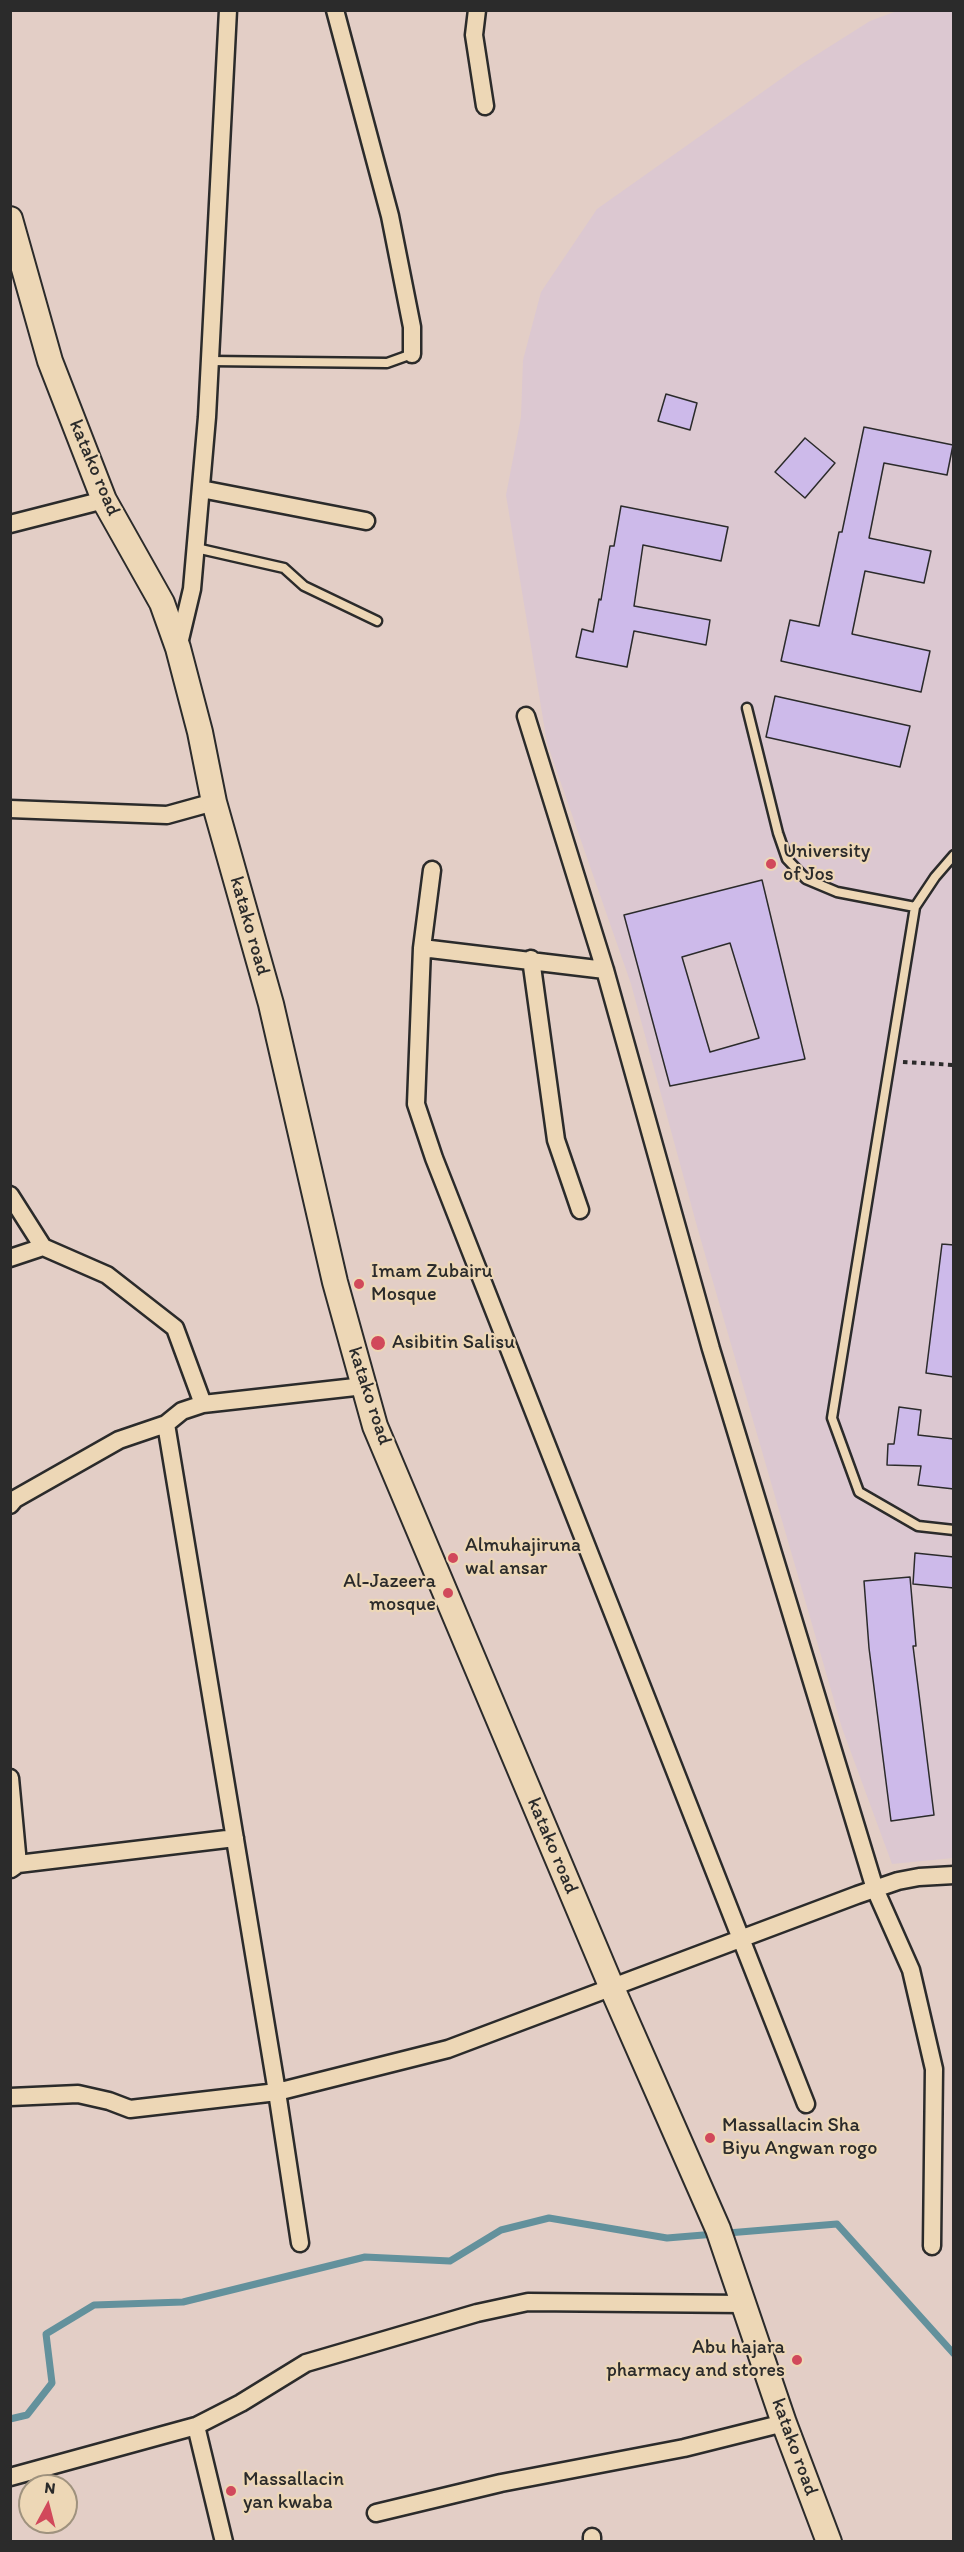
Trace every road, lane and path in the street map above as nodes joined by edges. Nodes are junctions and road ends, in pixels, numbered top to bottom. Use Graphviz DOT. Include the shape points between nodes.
graph roads {
  1 [pos="228,10"];
  2 [pos="335,10"];
  3 [pos="477,10"];
  4 [pos="485,106"];
  5 [pos="11,224"];
  6 [pos="412,354"];
  7 [pos="210,361"];
  8 [pos="201,489"];
  9 [pos="104,500"];
  10 [pos="366,521"];
  11 [pos="10,524"];
  12 [pos="196,548"];
  13 [pos="377,621"];
  14 [pos="178,648"];
  15 [pos="747,708"];
  16 [pos="526,716"];
  17 [pos="214,802"];
  18 [pos="10,809"];
  19 [pos="954,855"];
  20 [pos="432,870"];
  21 [pos="915,907"];
  22 [pos="422,948"];
  23 [pos="531,959"];
  24 [pos="605,970"];
  25 [pos="890,1061"];
  26 [pos="954,1065"];
  27 [pos="10,1196"];
  28 [pos="580,1210"];
  29 [pos="43,1247"];
  30 [pos="10,1258"];
  31 [pos="364,1386"];
  32 [pos="204,1404"];
  33 [pos="166,1424"];
  34 [pos="10,1505"];
  35 [pos="954,1530"];
  36 [pos="10,1778"];
  37 [pos="235,1838"];
  38 [pos="14,1867"];
  39 [pos="954,1875"];
  40 [pos="874,1889"];
  41 [pos="740,1939"];
  42 [pos="612,1988"];
  43 [pos="277,2092"];
  44 [pos="10,2097"];
  45 [pos="806,2104"];
  46 [pos="300,2243"];
  47 [pos="932,2246"];
  48 [pos="744,2304"];
  49 [pos="784,2423"];
  50 [pos="196,2426"];
  51 [pos="10,2477"];
  52 [pos="376,2513"];
  53 [pos="224,2541"];
  54 [pos="829,2541"];
  1 -- 7 [label="street"];
  2 -- 6 [label="street" via="390,216 411,327"];
  3 -- 4 [label="street" via="474,35"];
  5 -- 9 [label="street, katako road" via="51,361"];
  6 -- 7 [label="lane" via="387,363"];
  7 -- 8 [label="street"];
  8 -- 10 [label="street"];
  8 -- 12 [label="street"];
  9 -- 11 [label="street"];
  9 -- 14 [label="street, katako road" via="162,603"];
  12 -- 13 [label="lane" via="284,568 304,586"];
  12 -- 14 [label="street" via="192,589"];
  14 -- 17 [label="street, katako road"];
  15 -- 21 [label="lane" via="787,859 806,879 837,892"];
  16 -- 24 [label="street"];
  17 -- 18 [label="street" via="167,814"];
  17 -- 31 [label="street, katako road" via="271,1004 335,1282"];
  19 -- 21 [label="lane"];
  20 -- 22 [label="street"];
  21 -- 25 [label="lane"];
  22 -- 23 [label="street"];
  22 -- 41 [label="street" via="416,1104 423,1126"];
  23 -- 24 [label="street"];
  23 -- 28 [label="street" via="556,1140"];
  24 -- 40 [label="street" via="711,1349"];
  25 -- 26 [label="path"];
  25 -- 35 [label="lane" via="832,1418 859,1492 918,1526"];
  27 -- 29 [label="street"];
  29 -- 30 [label="street"];
  29 -- 32 [label="street" via="108,1275 175,1328"];
  31 -- 32 [label="street"];
  31 -- 42 [label="street, katako road" via="375,1426"];
  32 -- 33 [label="street" via="182,1411"];
  33 -- 34 [label="street" via="118,1440"];
  33 -- 37 [label="street"];
  36 -- 38 [label="street"];
  37 -- 38 [label="street"];
  37 -- 43 [label="street"];
  39 -- 40 [label="street" via="919,1877"];
  40 -- 41 [label="street"];
  40 -- 47 [label="street" via="911,1970 934,2068"];
  41 -- 42 [label="street"];
  41 -- 45 [label="street"];
  42 -- 43 [label="street" via="448,2049"];
  42 -- 48 [label="street, katako road" via="718,2229"];
  43 -- 44 [label="street" via="130,2109 78,2094"];
  43 -- 46 [label="street"];
  48 -- 49 [label="street, katako road"];
  48 -- 50 [label="street" via="528,2302 306,2362"];
  49 -- 52 [label="street"];
  49 -- 54 [label="street, katako road"];
  50 -- 51 [label="street"];
  50 -- 53 [label="street"];
}
